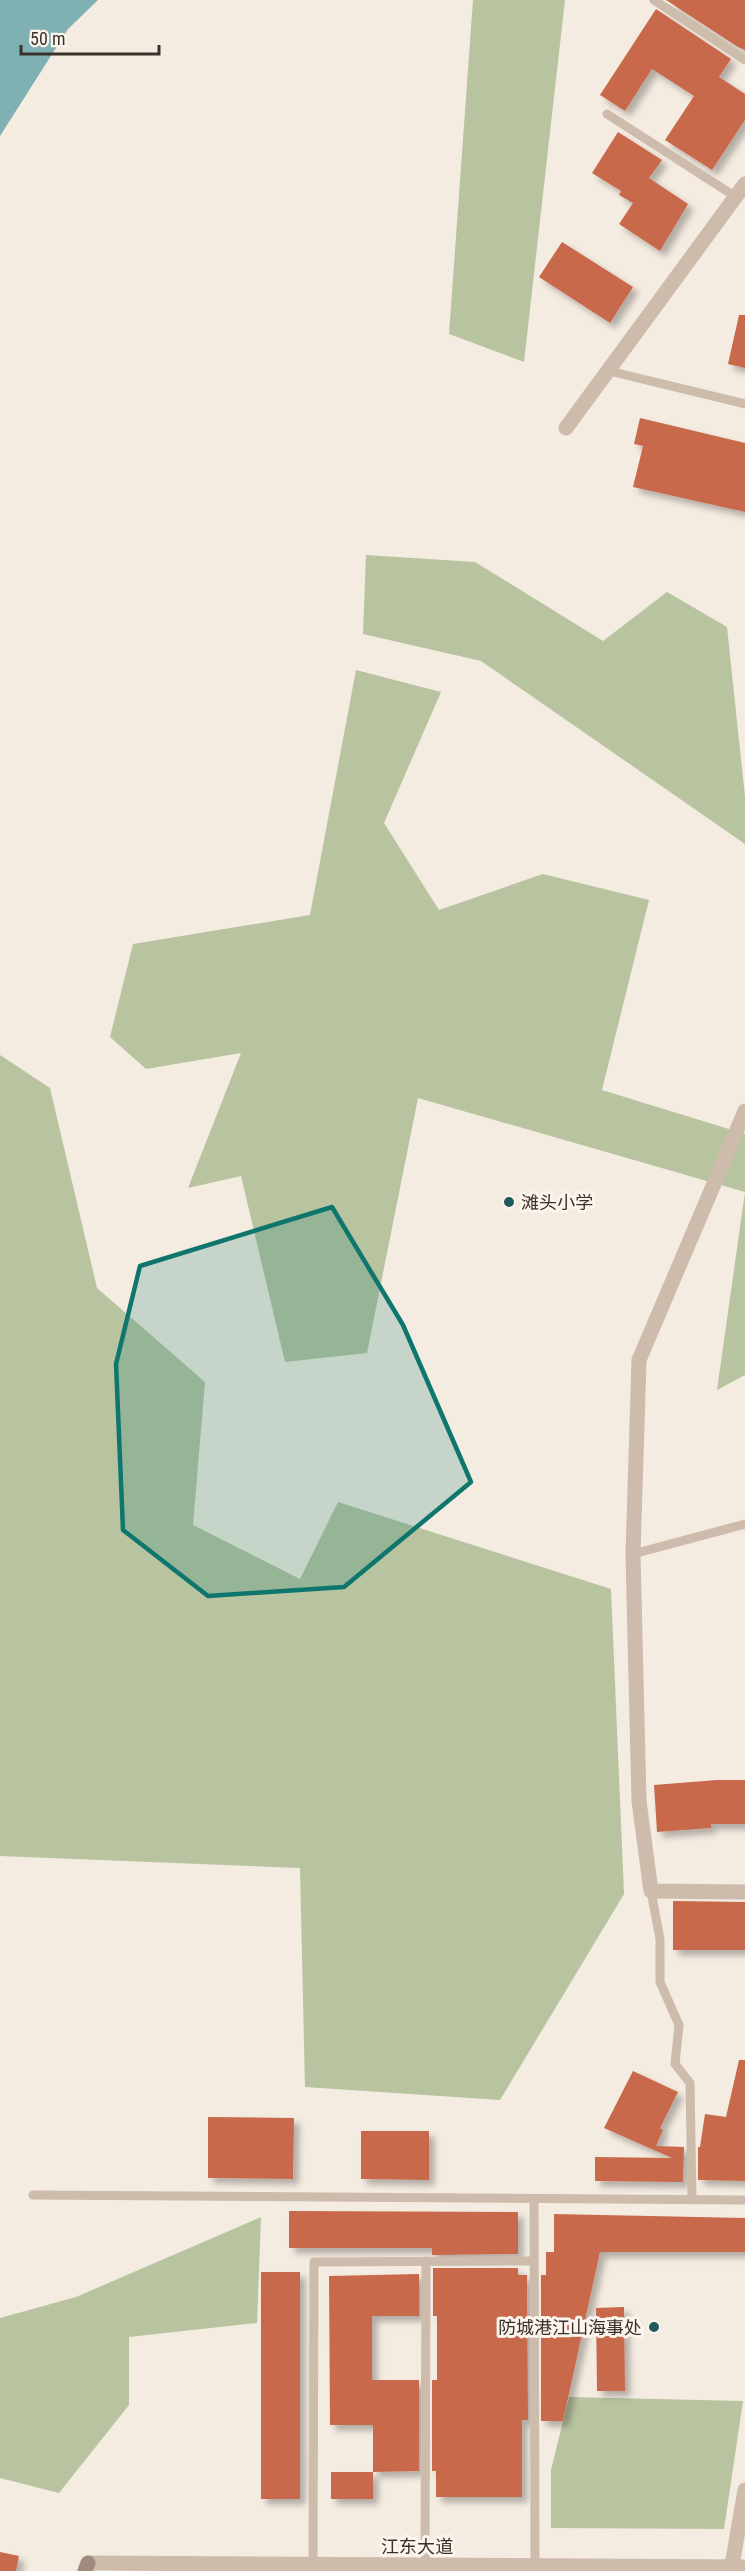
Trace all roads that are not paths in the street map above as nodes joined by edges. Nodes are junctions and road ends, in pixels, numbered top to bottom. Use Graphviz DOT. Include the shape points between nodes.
graph roads {
  1 [pos="654,0"];
  2 [pos="745,60"];
  3 [pos="607,114"];
  4 [pos="745,184"];
  5 [pos="736,197"];
  6 [pos="609,371"];
  7 [pos="745,404"];
  8 [pos="566,428"];
  9 [pos="745,1111"];
  10 [pos="745,1524"];
  11 [pos="633,1554"];
  12 [pos="651,1891"];
  13 [pos="745,1892"];
  14 [pos="33,2195"];
  15 [pos="534,2200"];
  16 [pos="693,2200"];
  17 [pos="745,2200"];
  18 [pos="426,2261"];
  19 [pos="534,2261"];
  20 [pos="745,2490"];
  21 [pos="314,2564"];
  22 [pos="425,2565"];
  23 [pos="535,2566"];
  24 [pos="134,2567"];
  25 [pos="90,2568"];
  26 [pos="736,2568"];
  1 -- 2 [label="lane"];
  3 -- 5 [label="lane"];
  4 -- 5 [label="street"];
  5 -- 6 [label="street"];
  6 -- 7 [label="lane"];
  6 -- 8 [label="street"];
  9 -- 11 [label="street" via="639,1360"];
  10 -- 11 [label="lane"];
  11 -- 12 [label="street" via="639,1801"];
  12 -- 13 [label="street"];
  12 -- 16 [label="lane" via="660,1939 660,1982 679,2025 675,2064 690,2083"];
  14 -- 15 [label="lane"];
  15 -- 16 [label="lane"];
  15 -- 19 [label="lane"];
  16 -- 17 [label="lane"];
  18 -- 19 [label="lane"];
  18 -- 21 [label="lane" via="314,2262"];
  18 -- 22 [label="lane"];
  19 -- 23 [label="lane"];
  20 -- 26 [label="street"];
  21 -- 22 [label="street, 江东大道"];
  21 -- 24 [label="street, 江东大道"];
  22 -- 23 [label="street, 江东大道"];
  23 -- 26 [label="street, 江东大道"];
  24 -- 25 [label="street, 江东大道"];
}
